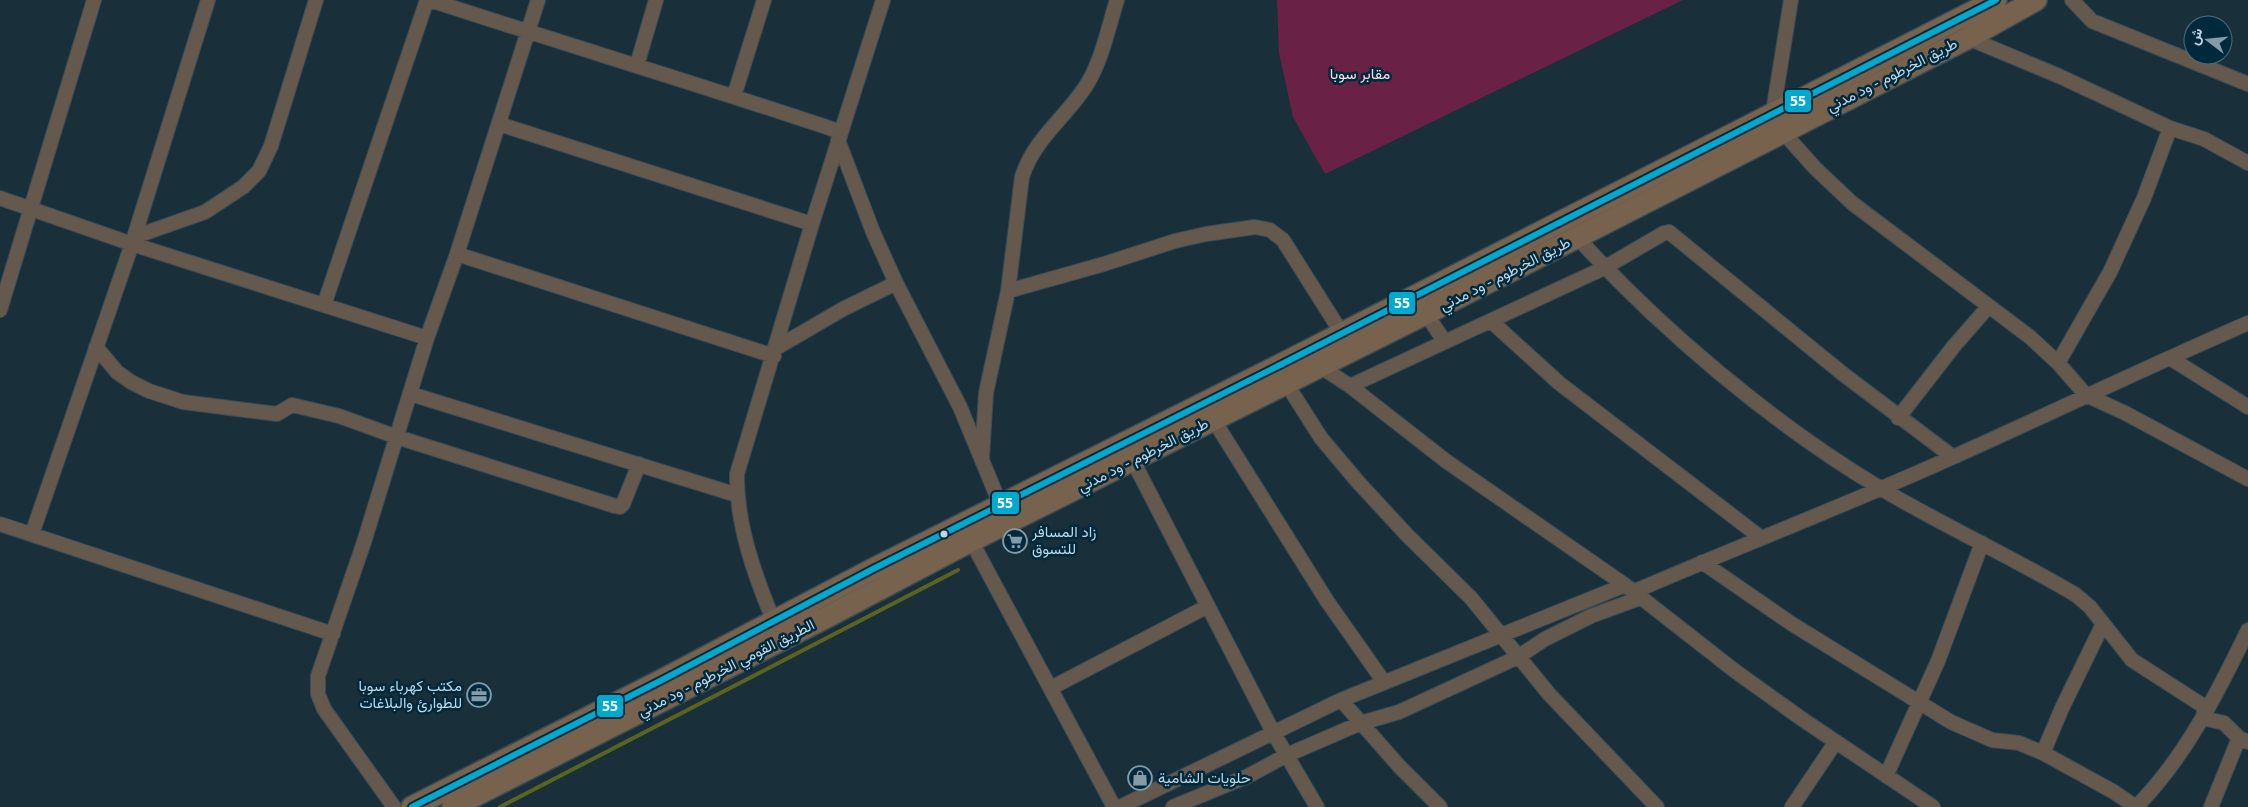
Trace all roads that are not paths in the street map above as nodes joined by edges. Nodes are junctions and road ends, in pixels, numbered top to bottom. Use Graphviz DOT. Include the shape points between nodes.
graph roads {
  1 [pos="94,0"];
  2 [pos="208,0"];
  3 [pos="316,0"];
  4 [pos="429,0"];
  5 [pos="538,0"];
  6 [pos="656,0"];
  7 [pos="764,0"];
  8 [pos="883,0"];
  9 [pos="1117,0"];
  10 [pos="1791,0"];
  11 [pos="1996,0"];
  12 [pos="2036,0"];
  13 [pos="2072,0"];
  14 [pos="527,32"];
  15 [pos="1968,38"];
  16 [pos="637,65"];
  17 [pos="2248,84"];
  18 [pos="734,96"];
  19 [pos="1778,122"];
  20 [pos="499,124"];
  21 [pos="2170,128"];
  22 [pos="840,136"];
  23 [pos="2248,163"];
  24 [pos="0,198"];
  25 [pos="31,208"];
  26 [pos="812,224"];
  27 [pos="1577,237"];
  28 [pos="133,240"];
  29 [pos="457,254"];
  30 [pos="1604,268"];
  31 [pos="896,283"];
  32 [pos="1008,292"];
  33 [pos="324,305"];
  34 [pos="1989,306"];
  35 [pos="0,310"];
  36 [pos="1426,314"];
  37 [pos="1492,322"];
  38 [pos="2248,323"];
  39 [pos="1341,332"];
  40 [pos="426,338"];
  41 [pos="1445,342"];
  42 [pos="96,347"];
  43 [pos="775,352"];
  44 [pos="2170,358"];
  45 [pos="2058,363"];
  46 [pos="1321,367"];
  47 [pos="1286,383"];
  48 [pos="1350,386"];
  49 [pos="411,394"];
  50 [pos="2086,395"];
  51 [pos="2248,407"];
  52 [pos="1898,418"];
  53 [pos="1213,419"];
  54 [pos="397,437"];
  55 [pos="1953,457"];
  56 [pos="982,458"];
  57 [pos="1133,461"];
  58 [pos="638,464"];
  59 [pos="2248,479"];
  60 [pos="1881,488"];
  61 [pos="736,495"];
  62 [pos="1004,514"];
  63 [pos="0,524"];
  64 [pos="967,532"];
  65 [pos="32,534"];
  66 [pos="1760,537"];
  67 [pos="1982,543"];
  68 [pos="1702,562"];
  69 [pos="1632,592"];
  70 [pos="1208,606"];
  71 [pos="774,622"];
  72 [pos="2103,624"];
  73 [pos="2248,630"];
  74 [pos="333,634"];
  75 [pos="1502,636"];
  76 [pos="1518,657"];
  77 [pos="1384,682"];
  78 [pos="1051,688"];
  79 [pos="1341,700"];
  80 [pos="1918,704"];
  81 [pos="2203,718"];
  82 [pos="1361,723"];
  83 [pos="1274,732"];
  84 [pos="2244,740"];
  85 [pos="1835,743"];
  86 [pos="2044,753"];
  87 [pos="1287,755"];
  88 [pos="1886,776"];
  89 [pos="394,807"];
  90 [pos="412,807"];
  91 [pos="454,807"];
  92 [pos="1114,807"];
  93 [pos="1120,807"];
  94 [pos="1173,807"];
  95 [pos="1317,807"];
  96 [pos="1440,807"];
  97 [pos="1656,807"];
  98 [pos="1792,807"];
  99 [pos="1933,807"];
  100 [pos="2136,807"];
  101 [pos="2211,807"];
  1 -- 25 [label="street"];
  2 -- 28 [label="street"];
  3 -- 28 [label="street" via="271,146 259,171 243,187 205,212"];
  4 -- 14 [label="street"];
  4 -- 33 [label="street"];
  5 -- 14 [label="street"];
  6 -- 16 [label="street"];
  7 -- 18 [label="street"];
  8 -- 22 [label="street"];
  9 -- 32 [label="street" via="1091,76 1082,92 1027,160 1019,193"];
  10 -- 19 [label="street"];
  11 -- 19 [label="highway, الطريق القومي الخرطوم - ود مدني"];
  12 -- 15 [label="highway, طريق الخرطوم - ود مدني"];
  13 -- 17 [label="street" via="2092,21"];
  14 -- 16 [label="street"];
  14 -- 20 [label="street"];
  15 -- 19 [label="highway, طريق الخرطوم - ود مدني"];
  15 -- 21 [label="street"];
  16 -- 18 [label="street"];
  18 -- 22 [label="street"];
  19 -- 27 [label="highway, طريق الخرطوم - ود مدني"];
  19 -- 34 [label="street" via="1815,168 1852,203"];
  19 -- 39 [label="highway, الطريق القومي الخرطوم - ود مدني"];
  20 -- 26 [label="street"];
  20 -- 29 [label="street"];
  21 -- 23 [label="street" via="2204,139"];
  21 -- 45 [label="street" via="2144,198 2110,272"];
  22 -- 26 [label="street"];
  22 -- 31 [label="street" via="873,232"];
  24 -- 25 [label="street"];
  25 -- 28 [label="street"];
  25 -- 35 [label="street"];
  26 -- 43 [label="street"];
  27 -- 30 [label="street"];
  27 -- 36 [label="highway, طريق الخرطوم - ود مدني"];
  28 -- 33 [label="street"];
  28 -- 42 [label="street"];
  29 -- 40 [label="street"];
  29 -- 43 [label="street"];
  30 -- 37 [label="street"];
  30 -- 52 [label="street" via="1669,232"];
  30 -- 60 [label="street" via="1754,400 1840,463"];
  31 -- 43 [label="street" via="851,305"];
  31 -- 56 [label="street" via="960,407"];
  32 -- 39 [label="street" via="1176,241 1255,227 1270,230 1282,240"];
  32 -- 56 [label="street" via="986,393"];
  33 -- 40 [label="street"];
  34 -- 45 [label="street" via="2030,336"];
  34 -- 52 [label="street"];
  36 -- 41 [label="street"];
  36 -- 46 [label="highway, طريق الخرطوم - ود مدني"];
  37 -- 41 [label="street"];
  37 -- 66 [label="street" via="1559,383"];
  38 -- 44 [label="street"];
  39 -- 62 [label="highway, الطريق القومي الخرطوم - ود مدني"];
  40 -- 49 [label="street"];
  41 -- 48 [label="street"];
  42 -- 54 [label="street" via="117,372 131,382 183,402 277,414 292,404 339,416"];
  42 -- 65 [label="street"];
  43 -- 61 [label="street" via="744,447"];
  44 -- 50 [label="street"];
  44 -- 51 [label="street"];
  45 -- 50 [label="street"];
  46 -- 47 [label="highway, طريق الخرطوم - ود مدني"];
  46 -- 48 [label="street"];
  47 -- 53 [label="highway, طريق الخرطوم - ود مدني"];
  47 -- 75 [label="street" via="1321,438 1358,482 1407,536 1471,598"];
  48 -- 69 [label="street" via="1446,461"];
  49 -- 54 [label="street"];
  49 -- 58 [label="street"];
  50 -- 55 [label="street"];
  50 -- 59 [label="street"];
  52 -- 55 [label="street"];
  53 -- 57 [label="highway, طريق الخرطوم - ود مدني"];
  53 -- 77 [label="street" via="1322,593"];
  54 -- 58 [label="street" via="620,507"];
  54 -- 74 [label="street"];
  55 -- 60 [label="street"];
  56 -- 62 [label="street"];
  57 -- 62 [label="highway, طريق الخرطوم - ود مدني"];
  57 -- 70 [label="street"];
  58 -- 61 [label="street"];
  60 -- 66 [label="street"];
  60 -- 67 [label="street"];
  61 -- 71 [label="street" via="749,550"];
  62 -- 64 [label="highway, الطريق القومي الخرطوم - ود مدني"];
  63 -- 65 [label="street"];
  64 -- 71 [label="highway, الطريق القومي الخرطوم - ود مدني"];
  64 -- 78 [label="street"];
  64 -- 91 [label="highway, الطريق القومي الخرطوم - ود مدني" via="821,620"];
  65 -- 74 [label="street"];
  66 -- 68 [label="street"];
  67 -- 72 [label="street" via="2076,595"];
  67 -- 80 [label="street" via="1938,661"];
  68 -- 69 [label="street"];
  68 -- 80 [label="street"];
  69 -- 75 [label="street"];
  69 -- 76 [label="street"];
  69 -- 85 [label="street"];
  70 -- 78 [label="street"];
  70 -- 83 [label="street"];
  71 -- 90 [label="highway, الطريق القومي الخرطوم - ود مدني"];
  72 -- 81 [label="street" via="2132,660 2205,707"];
  72 -- 86 [label="street"];
  73 -- 81 [label="street"];
  74 -- 89 [label="street" via="318,676 318,694 324,709"];
  75 -- 76 [label="street"];
  75 -- 77 [label="street"];
  76 -- 82 [label="street" via="1399,712"];
  76 -- 97 [label="street" via="1548,694"];
  77 -- 79 [label="street"];
  78 -- 92 [label="street"];
  79 -- 82 [label="street"];
  79 -- 83 [label="street"];
  80 -- 86 [label="street" via="1992,740 2019,743"];
  80 -- 88 [label="street"];
  81 -- 84 [label="street" via="2224,724"];
  81 -- 100 [label="street" via="2157,786"];
  82 -- 87 [label="street"];
  82 -- 96 [label="street"];
  83 -- 87 [label="street"];
  83 -- 93 [label="street"];
  84 -- 101 [label="street"];
  85 -- 88 [label="street"];
  85 -- 98 [label="street"];
  86 -- 100 [label="street"];
  87 -- 94 [label="street" via="1248,776"];
  87 -- 95 [label="street"];
  88 -- 99 [label="street"];
}
